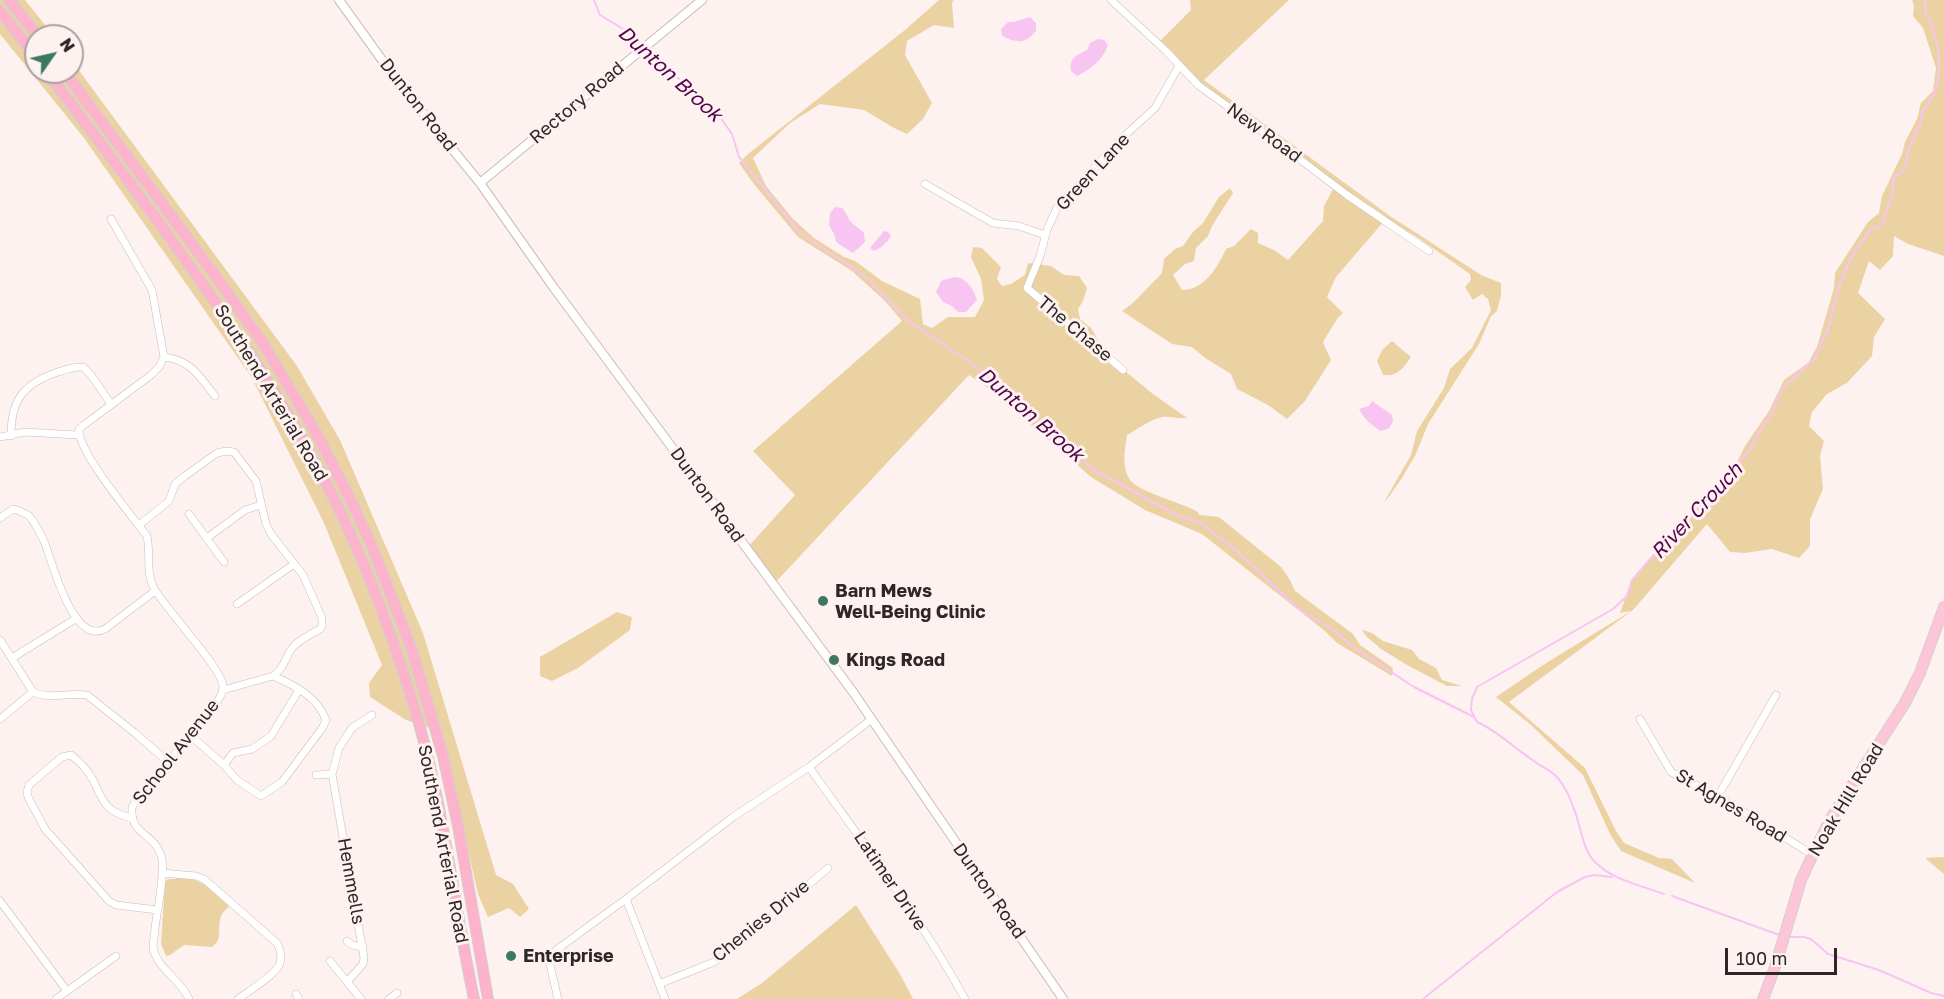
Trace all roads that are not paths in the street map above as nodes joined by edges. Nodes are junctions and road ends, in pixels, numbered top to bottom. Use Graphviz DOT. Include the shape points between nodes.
graph roads {
  1 [pos="9,0"];
  2 [pos="339,0"];
  3 [pos="702,0"];
  4 [pos="1112,0"];
  5 [pos="0,11"];
  6 [pos="28,24"];
  7 [pos="24,42"];
  8 [pos="1179,66"];
  9 [pos="56,84"];
  10 [pos="74,84"];
  11 [pos="480,183"];
  12 [pos="925,184"];
  13 [pos="111,219"];
  14 [pos="1045,235"];
  15 [pos="1429,251"];
  16 [pos="1027,288"];
  17 [pos="164,357"];
  18 [pos="1123,370"];
  19 [pos="215,396"];
  20 [pos="111,404"];
  21 [pos="78,435"];
  22 [pos="11,436"];
  23 [pos="0,438"];
  24 [pos="261,505"];
  25 [pos="189,514"];
  26 [pos="0,518"];
  27 [pos="139,525"];
  28 [pos="207,538"];
  29 [pos="224,562"];
  30 [pos="294,564"];
  31 [pos="156,591"];
  32 [pos="237,604"];
  33 [pos="1944,607"];
  34 [pos="77,618"];
  35 [pos="0,640"];
  36 [pos="12,658"];
  37 [pos="273,676"];
  38 [pos="223,690"];
  39 [pos="299,690"];
  40 [pos="33,692"];
  41 [pos="1776,695"];
  42 [pos="372,715"];
  43 [pos="0,719"];
  44 [pos="872,719"];
  45 [pos="1640,719"];
  46 [pos="191,736"];
  47 [pos="168,762"];
  48 [pos="224,765"];
  49 [pos="809,767"];
  50 [pos="332,774"];
  51 [pos="316,775"];
  52 [pos="1718,796"];
  53 [pos="131,818"];
  54 [pos="1813,854"];
  55 [pos="828,868"];
  56 [pos="162,873"];
  57 [pos="626,899"];
  58 [pos="0,901"];
  59 [pos="158,910"];
  60 [pos="347,941"];
  61 [pos="363,947"];
  62 [pos="116,956"];
  63 [pos="330,961"];
  64 [pos="347,982"];
  65 [pos="659,984"];
  66 [pos="67,991"];
  67 [pos="397,993"];
  68 [pos="56,999"];
  69 [pos="189,999"];
  70 [pos="238,999"];
  71 [pos="361,999"];
  72 [pos="389,999"];
  73 [pos="474,999"];
  74 [pos="488,999"];
  75 [pos="558,999"];
  76 [pos="665,999"];
  77 [pos="965,999"];
  78 [pos="1063,999"];
  79 [pos="1762,999"];
  1 -- 6 [label="highway"];
  2 -- 11 [label="street, Dunton Road" via="400,85"];
  3 -- 11 [label="street, Rectory Road"];
  4 -- 8 [label="street, New Road"];
  5 -- 7 [label="highway"];
  8 -- 14 [label="street, Green Lane" via="1155,108 1057,208"];
  8 -- 15 [label="street, New Road" via="1198,86"];
  9 -- 73 [label="highway, Southend Arterial Road" via="250,352 305,444 355,543 398,655 428,758"];
  10 -- 74 [label="highway, Southend Arterial Road" via="264,345 313,427 359,519 412,650 443,756"];
  11 -- 44 [label="street, Dunton Road"];
  12 -- 14 [label="street" via="993,223"];
  13 -- 17 [label="street" via="152,290"];
  14 -- 16 [label="street, Green Lane"];
  16 -- 18 [label="street, The Chase"];
  17 -- 19 [label="street" via="189,364"];
  17 -- 20 [label="street" via="151,375"];
  20 -- 21 [label="street" via="79,429"];
  20 -- 22 [label="street" via="91,375 83,367 75,366 28,387 13,411"];
  21 -- 22 [label="street" via="25,432"];
  21 -- 27 [label="street, School Avenue" via="86,454"];
  22 -- 23 [label="street"];
  24 -- 27 [label="street" via="252,474 234,452 226,451 217,453 175,484 170,501"];
  24 -- 28 [label="street" via="245,510"];
  24 -- 30 [label="street" via="270,534"];
  25 -- 28 [label="street"];
  26 -- 34 [label="street" via="13,509 30,517"];
  27 -- 31 [label="street, School Avenue" via="147,536 148,574"];
  28 -- 29 [label="street"];
  30 -- 32 [label="street"];
  30 -- 37 [label="street" via="303,575 322,626 296,643 283,668"];
  31 -- 34 [label="street" via="100,631 86,628"];
  31 -- 38 [label="street, School Avenue" via="216,670"];
  33 -- 54 [label="main road, Noak Hill Road" via="1905,703 1831,818"];
  34 -- 36 [label="street"];
  35 -- 36 [label="street"];
  36 -- 40 [label="street"];
  37 -- 38 [label="street"];
  37 -- 39 [label="street"];
  38 -- 46 [label="street, School Avenue"];
  39 -- 48 [label="street" via="271,736 252,750 233,753"];
  39 -- 48 [label="street" via="323,710 326,720 282,782 261,796 237,780"];
  40 -- 43 [label="street"];
  40 -- 47 [label="street" via="49,696 87,695"];
  41 -- 52 [label="street"];
  42 -- 50 [label="street, Hemmells" via="352,728 339,748"];
  44 -- 49 [label="street"];
  44 -- 78 [label="street, Dunton Road"];
  45 -- 52 [label="street, St Agnes Road" via="1671,772"];
  46 -- 47 [label="street, School Avenue"];
  46 -- 48 [label="street"];
  47 -- 53 [label="street, School Avenue" via="132,807"];
  49 -- 57 [label="street" via="733,817"];
  49 -- 77 [label="street, Latimer Drive" via="894,885"];
  50 -- 51 [label="street"];
  50 -- 61 [label="street, Hemmells"];
  52 -- 54 [label="street, St Agnes Road"];
  53 -- 56 [label="street, School Avenue" via="137,829 154,843 161,856"];
  53 -- 59 [label="street" via="116,814 105,805 89,772 71,755 62,757 29,785 27,792 45,829 109,901"];
  54 -- 79 [label="main road, Noak Hill Road"];
  55 -- 65 [label="street, Chenies Drive" via="735,948 714,962"];
  56 -- 59 [label="street, School Avenue"];
  56 -- 70 [label="street" via="204,879 281,951 280,964"];
  57 -- 65 [label="street"];
  57 -- 75 [label="street" via="548,956"];
  58 -- 66 [label="street"];
  59 -- 69 [label="street, School Avenue" via="153,946 158,959"];
  60 -- 61 [label="street"];
  61 -- 64 [label="street, Hemmells" via="363,964"];
  62 -- 66 [label="street"];
  63 -- 64 [label="street"];
  64 -- 71 [label="street"];
  65 -- 76 [label="street"];
  66 -- 68 [label="street"];
  67 -- 72 [label="street"];
}
